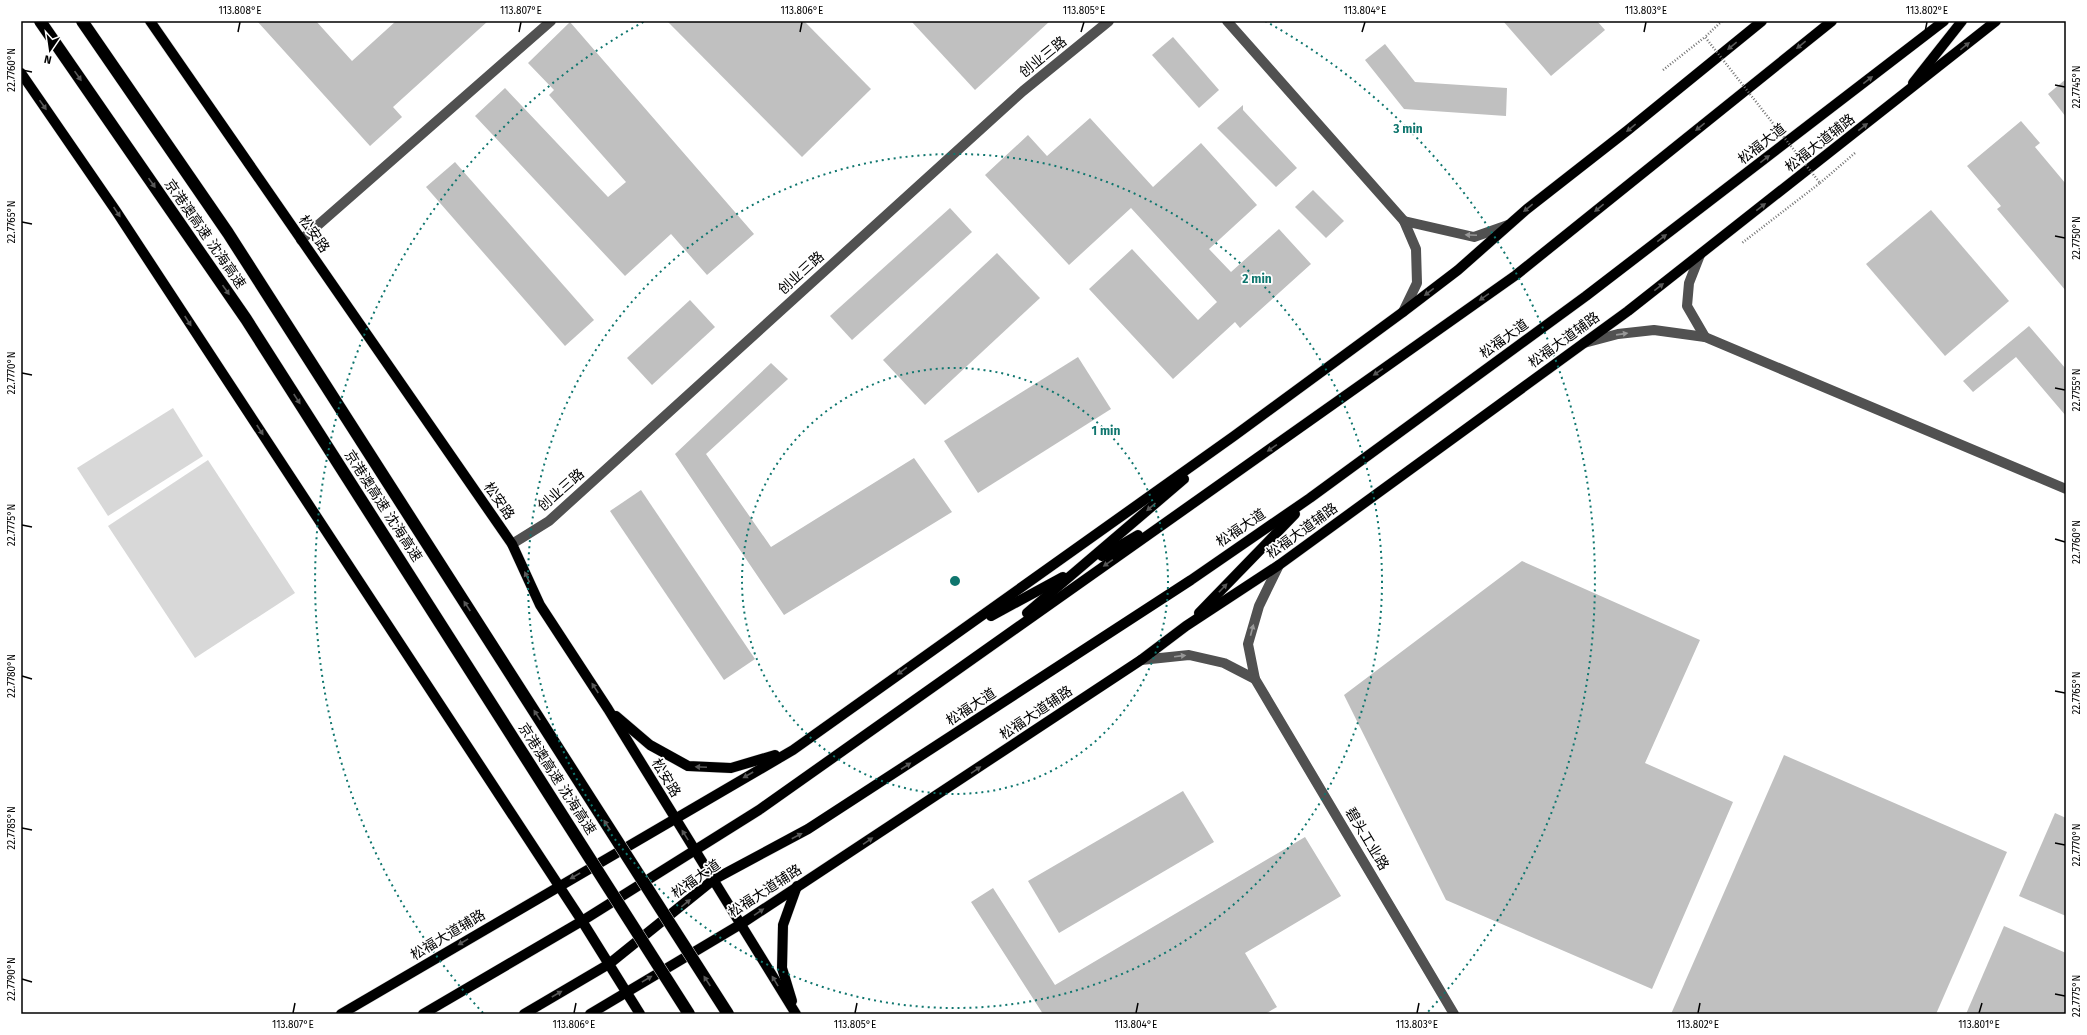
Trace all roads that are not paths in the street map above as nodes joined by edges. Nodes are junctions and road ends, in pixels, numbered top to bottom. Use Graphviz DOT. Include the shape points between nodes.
graph roads {
  1 [pos="40,21"];
  2 [pos="82,21"];
  3 [pos="150,21"];
  4 [pos="552,21"];
  5 [pos="1109,21"];
  6 [pos="1227,21"];
  7 [pos="1762,21"];
  8 [pos="1832,21"];
  9 [pos="1944,21"];
  10 [pos="1962,21"];
  11 [pos="1996,21"];
  12 [pos="21,73"];
  13 [pos="1902,97"];
  14 [pos="1404,221"];
  15 [pos="1508,225"];
  16 [pos="301,240"];
  17 [pos="1700,255"];
  18 [pos="1403,312"];
  19 [pos="1705,337"];
  20 [pos="1584,343"];
  21 [pos="1234,436"];
  22 [pos="2066,489"];
  23 [pos="1310,498"];
  24 [pos="1183,511"];
  25 [pos="512,544"];
  26 [pos="1280,565"];
  27 [pos="1082,566"];
  28 [pos="1186,626"];
  29 [pos="933,648"];
  30 [pos="980,654"];
  31 [pos="1141,660"];
  32 [pos="1255,679"];
  33 [pos="608,709"];
  34 [pos="793,750"];
  35 [pos="674,818"];
  36 [pos="694,850"];
  37 [pos="713,880"];
  38 [pos="559,886"];
  39 [pos="797,886"];
  40 [pos="582,921"];
  41 [pos="741,924"];
  42 [pos="609,964"];
  43 [pos="626,992"];
  44 [pos="342,1014"];
  45 [pos="423,1014"];
  46 [pos="524,1014"];
  47 [pos="590,1014"];
  48 [pos="640,1014"];
  49 [pos="689,1014"];
  50 [pos="728,1014"];
  51 [pos="796,1014"];
  52 [pos="1454,1014"];
  1 -- 49 [label="highway, 京港澳高速 沈海高速, one-way, bridge" via="246,319"];
  50 -- 2 [label="highway, 京港澳高速 沈海高速, one-way, bridge" via="228,233"];
  3 -- 16 [label="main road, 松安路"];
  4 -- 16 [label="street"];
  5 -- 25 [label="street, 创业三路" via="1023,92 549,521"];
  6 -- 14 [label="street"];
  7 -- 15 [label="main road, 松福大道辅路, one-way"];
  8 -- 24 [label="main road, 松福大道, one-way" via="1516,275"];
  23 -- 9 [label="main road, 松福大道, one-way" via="1586,296"];
  10 -- 13 [label="main road"];
  13 -- 11 [label="main road, 松福大道辅路, one-way"];
  12 -- 38 [label="main road, one-way" via="121,218"];
  17 -- 13 [label="main road, 松福大道辅路, one-way"];
  15 -- 14 [label="street, one-way" via="1474,237"];
  14 -- 18 [label="street" via="1416,249 1417,283"];
  15 -- 18 [label="main road, 松福大道辅路, one-way" via="1458,270"];
  16 -- 25 [label="main road, 松安路"];
  17 -- 19 [label="street" via="1689,283 1687,306"];
  20 -- 17 [label="main road, 松福大道辅路, one-way"];
  18 -- 21 [label="main road, 松福大道辅路"];
  20 -- 19 [label="street, one-way" via="1618,334 1654,330"];
  19 -- 22 [label="street"];
  20 -- 26 [label="main road, 松福大道辅路"];
  21 -- 27 [label="main road, 松福大道辅路, one-way"];
  21 -- 29 [label="main road, 松福大道辅路" via="994,608"];
  28 -- 23 [label="main road, one-way"];
  37 -- 23 [label="main road, 松福大道, one-way" via="808,829 1191,580"];
  24 -- 27 [label="main road, 松福大道辅路"];
  24 -- 30 [label="main road, 松福大道, one-way"];
  33 -- 25 [label="main road, 松安路, one-way" via="540,605"];
  26 -- 28 [label="main road, 松福大道辅路"];
  32 -- 26 [label="street, one-way" via="1248,644 1259,606"];
  27 -- 29 [label="main road, 松福大道辅路"];
  27 -- 30 [label="main road, 松福大道辅路"];
  28 -- 31 [label="main road, 松福大道辅路"];
  29 -- 34 [label="main road, 松福大道辅路, one-way"];
  30 -- 36 [label="main road, 松福大道" via="760,810"];
  31 -- 32 [label="street, one-way" via="1188,655 1224,663"];
  39 -- 31 [label="main road, 松福大道辅路, one-way"];
  32 -- 52 [label="street, 碧头工业路"];
  34 -- 33 [label="main road, one-way" via="730,768 688,766 650,745"];
  33 -- 35 [label="main road, 松安路"];
  34 -- 35 [label="main road, 松福大道辅路, one-way"];
  36 -- 35 [label="main road, 松安路, one-way"];
  35 -- 38 [label="main road, 松福大道辅路, one-way"];
  36 -- 37 [label="main road, 松安路"];
  36 -- 40 [label="main road, 松福大道"];
  37 -- 41 [label="main road, 松安路"];
  42 -- 37 [label="main road, 松福大道, one-way"];
  38 -- 40 [label="main road"];
  38 -- 44 [label="main road, 松福大道辅路, one-way"];
  41 -- 39 [label="main road, 松福大道辅路, one-way"];
  39 -- 51 [label="main road" via="783,925 782,954 782,968"];
  40 -- 42 [label="main road"];
  40 -- 45 [label="main road, 松福大道"];
  43 -- 41 [label="main road, 松福大道辅路, one-way"];
  51 -- 41 [label="main road, 松安路, one-way"];
  42 -- 43 [label="main road"];
  46 -- 42 [label="main road, 松福大道, one-way"];
  43 -- 47 [label="main road, 松福大道辅路"];
  43 -- 48 [label="main road"];
}
